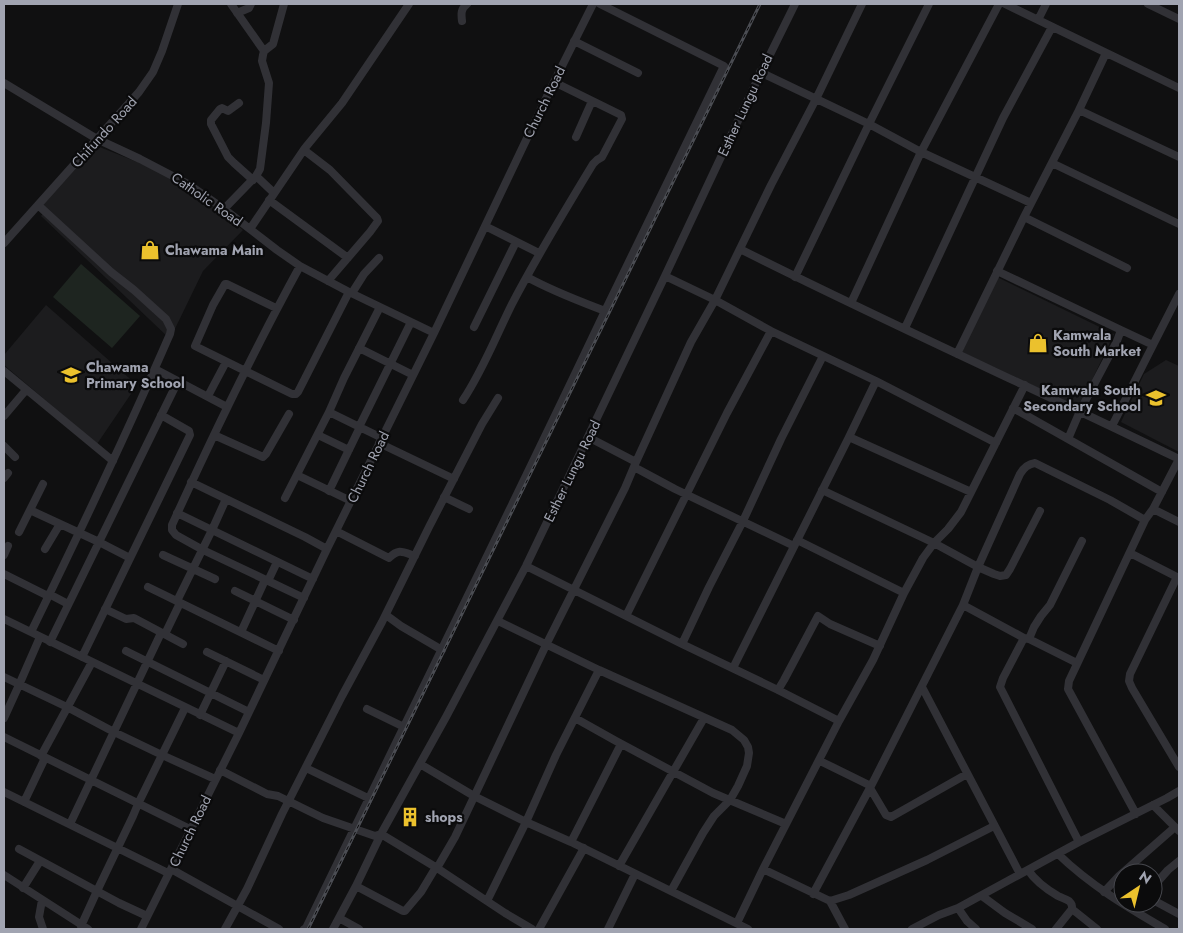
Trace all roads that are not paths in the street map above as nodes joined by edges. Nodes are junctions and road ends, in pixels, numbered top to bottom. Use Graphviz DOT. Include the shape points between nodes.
graph roads {
  1 [pos="178,4"];
  2 [pos="230,4"];
  3 [pos="251,4"];
  4 [pos="284,4"];
  5 [pos="410,4"];
  6 [pos="467,4"];
  7 [pos="593,4"];
  8 [pos="600,4"];
  9 [pos="795,4"];
  10 [pos="862,4"];
  11 [pos="929,4"];
  12 [pos="999,4"];
  13 [pos="1005,4"];
  14 [pos="1046,4"];
  15 [pos="1148,4"];
  16 [pos="237,14"];
  17 [pos="1179,19"];
  18 [pos="1038,20"];
  19 [pos="462,21"];
  20 [pos="1052,27"];
  21 [pos="574,41"];
  22 [pos="264,51"];
  23 [pos="1106,53"];
  24 [pos="760,72"];
  25 [pos="638,73"];
  26 [pos="554,82"];
  27 [pos="4,83"];
  28 [pos="1179,88"];
  29 [pos="816,98"];
  30 [pos="592,101"];
  31 [pos="239,102"];
  32 [pos="1079,110"];
  33 [pos="869,124"];
  34 [pos="576,137"];
  35 [pos="97,139"];
  36 [pos="304,150"];
  37 [pos="921,152"];
  38 [pos="1179,157"];
  39 [pos="1052,163"];
  40 [pos="255,178"];
  41 [pos="976,178"];
  42 [pos="274,193"];
  43 [pos="269,200"];
  44 [pos="1031,203"];
  45 [pos="38,205"];
  46 [pos="224,209"];
  47 [pos="1024,216"];
  48 [pos="1179,224"];
  49 [pos="485,226"];
  50 [pos="250,229"];
  51 [pos="516,242"];
  52 [pos="4,243"];
  53 [pos="740,249"];
  54 [pos="539,253"];
  55 [pos="348,258"];
  56 [pos="379,258"];
  57 [pos="300,266"];
  58 [pos="1127,268"];
  59 [pos="997,271"];
  60 [pos="665,276"];
  61 [pos="527,277"];
  62 [pos="796,277"];
  63 [pos="328,281"];
  64 [pos="350,292"];
  65 [pos="1179,294"];
  66 [pos="714,300"];
  67 [pos="851,303"];
  68 [pos="380,307"];
  69 [pos="276,308"];
  70 [pos="605,311"];
  71 [pos="411,322"];
  72 [pos="474,327"];
  73 [pos="905,328"];
  74 [pos="1121,330"];
  75 [pos="770,331"];
  76 [pos="434,333"];
  77 [pos="1153,345"];
  78 [pos="359,348"];
  79 [pos="957,354"];
  80 [pos="823,356"];
  81 [pos="226,362"];
  82 [pos="391,363"];
  83 [pos="155,368"];
  84 [pos="4,371"];
  85 [pos="246,371"];
  86 [pos="413,375"];
  87 [pos="178,381"];
  88 [pos="876,382"];
  89 [pos="1025,384"];
  90 [pos="26,390"];
  91 [pos="208,396"];
  92 [pos="498,398"];
  93 [pos="463,400"];
  94 [pos="227,407"];
  95 [pos="1013,408"];
  96 [pos="1080,411"];
  97 [pos="329,412"];
  98 [pos="289,414"];
  99 [pos="4,416"];
  100 [pos="161,416"];
  101 [pos="1112,426"];
  102 [pos="359,427"];
  103 [pos="214,435"];
  104 [pos="318,435"];
  105 [pos="588,437"];
  106 [pos="849,437"];
  107 [pos="1068,439"];
  108 [pos="380,440"];
  109 [pos="996,443"];
  110 [pos="4,446"];
  111 [pos="348,450"];
  112 [pos="15,456"];
  113 [pos="1179,459"];
  114 [pos="113,461"];
  115 [pos="635,464"];
  116 [pos="297,475"];
  117 [pos="454,479"];
  118 [pos="191,482"];
  119 [pos="43,484"];
  120 [pos="822,490"];
  121 [pos="329,491"];
  122 [pos="971,492"];
  123 [pos="1162,492"];
  124 [pos="687,494"];
  125 [pos="444,496"];
  126 [pos="285,498"];
  127 [pos="226,499"];
  128 [pos="351,501"];
  129 [pos="469,509"];
  130 [pos="1153,509"];
  131 [pos="30,510"];
  132 [pos="1040,511"];
  133 [pos="177,513"];
  134 [pos="1145,520"];
  135 [pos="743,522"];
  136 [pos="1179,522"];
  137 [pos="60,524"];
  138 [pos="212,530"];
  139 [pos="336,531"];
  140 [pos="19,532"];
  141 [pos="79,533"];
  142 [pos="1082,541"];
  143 [pos="99,542"];
  144 [pos="795,543"];
  145 [pos="934,543"];
  146 [pos="8,546"];
  147 [pos="45,549"];
  148 [pos="203,550"];
  149 [pos="327,550"];
  150 [pos="1130,553"];
  151 [pos="4,555"];
  152 [pos="163,555"];
  153 [pos="416,556"];
  154 [pos="130,558"];
  155 [pos="277,562"];
  156 [pos="526,566"];
  157 [pos="978,567"];
  158 [pos="193,569"];
  159 [pos="4,574"];
  160 [pos="1178,577"];
  161 [pos="216,579"];
  162 [pos="313,579"];
  163 [pos="266,580"];
  164 [pos="148,587"];
  165 [pos="573,589"];
  166 [pos="236,590"];
  167 [pos="904,594"];
  168 [pos="49,595"];
  169 [pos="304,598"];
  170 [pos="256,600"];
  171 [pos="179,602"];
  172 [pos="68,604"];
  173 [pos="964,606"];
  174 [pos="105,609"];
  175 [pos="386,615"];
  176 [pos="626,616"];
  177 [pos="4,619"];
  178 [pos="294,620"];
  179 [pos="498,622"];
  180 [pos="31,632"];
  181 [pos="241,632"];
  182 [pos="163,634"];
  183 [pos="40,637"];
  184 [pos="1026,638"];
  185 [pos="50,642"];
  186 [pos="183,644"];
  187 [pos="682,644"];
  188 [pos="546,645"];
  189 [pos="880,646"];
  190 [pos="442,650"];
  191 [pos="126,651"];
  192 [pos="279,651"];
  193 [pos="207,652"];
  194 [pos="82,657"];
  195 [pos="226,661"];
  196 [pos="92,662"];
  197 [pos="147,662"];
  198 [pos="1077,663"];
  199 [pos="733,668"];
  200 [pos="599,670"];
  201 [pos="4,677"];
  202 [pos="264,680"];
  203 [pos="136,684"];
  204 [pos="19,685"];
  205 [pos="922,687"];
  206 [pos="778,690"];
  207 [pos="210,693"];
  208 [pos="67,707"];
  209 [pos="185,708"];
  210 [pos="367,709"];
  211 [pos="249,712"];
  212 [pos="200,715"];
  213 [pos="4,718"];
  214 [pos="575,718"];
  215 [pos="704,718"];
  216 [pos="839,721"];
  217 [pos="404,728"];
  218 [pos="114,732"];
  219 [pos="239,733"];
  220 [pos="4,737"];
  221 [pos="621,744"];
  222 [pos="162,756"];
  223 [pos="43,757"];
  224 [pos="820,761"];
  225 [pos="420,764"];
  226 [pos="1179,767"];
  227 [pos="306,768"];
  228 [pos="220,770"];
  229 [pos="673,772"];
  230 [pos="967,774"];
  231 [pos="215,779"];
  232 [pos="91,780"];
  233 [pos="871,787"];
  234 [pos="1179,791"];
  235 [pos="4,792"];
  236 [pos="474,796"];
  237 [pos="368,798"];
  238 [pos="730,800"];
  239 [pos="24,802"];
  240 [pos="288,802"];
  241 [pos="138,804"];
  242 [pos="1154,805"];
  243 [pos="1136,814"];
  244 [pos="526,822"];
  245 [pos="70,824"];
  246 [pos="786,824"];
  247 [pos="994,826"];
  248 [pos="354,828"];
  249 [pos="190,829"];
  250 [pos="1177,829"];
  251 [pos="380,834"];
  252 [pos="571,842"];
  253 [pos="1079,842"];
  254 [pos="117,848"];
  255 [pos="584,848"];
  256 [pos="19,849"];
  257 [pos="1058,854"];
  258 [pos="40,861"];
  259 [pos="1179,861"];
  260 [pos="619,866"];
  261 [pos="437,867"];
  262 [pos="763,869"];
  263 [pos="1028,870"];
  264 [pos="170,871"];
  265 [pos="635,874"];
  266 [pos="1020,874"];
  267 [pos="4,875"];
  268 [pos="1163,876"];
  269 [pos="356,886"];
  270 [pos="23,888"];
  271 [pos="97,891"];
  272 [pos="671,891"];
  273 [pos="1104,892"];
  274 [pos="813,894"];
  275 [pos="982,896"];
  276 [pos="42,900"];
  277 [pos="486,901"];
  278 [pos="830,901"];
  279 [pos="1163,905"];
  280 [pos="238,907"];
  281 [pos="958,908"];
  282 [pos="1072,909"];
  283 [pos="1179,914"];
  284 [pos="148,916"];
  285 [pos="339,918"];
  286 [pos="738,923"];
  287 [pos="923,923"];
  288 [pos="521,926"];
  289 [pos="85,928"];
  290 [pos="611,928"];
  291 [pos="43,929"];
  292 [pos="141,929"];
  293 [pos="225,929"];
  294 [pos="279,929"];
  295 [pos="304,929"];
  296 [pos="334,929"];
  297 [pos="359,929"];
  298 [pos="532,929"];
  299 [pos="539,929"];
  300 [pos="748,929"];
  301 [pos="846,929"];
  302 [pos="912,929"];
  303 [pos="930,929"];
  304 [pos="976,929"];
  305 [pos="1032,929"];
  306 [pos="1056,929"];
  307 [pos="1097,929"];
  308 [pos="1165,929"];
  1 -- 35 [label="street, Chifundo Road" via="153,72"];
  2 -- 16 [label="street"];
  3 -- 16 [label="street"];
  4 -- 22 [label="street" via="273,44"];
  5 -- 36 [label="street" via="342,103"];
  6 -- 19 [label="street" via="462,10"];
  7 -- 21 [label="street, Church Road"];
  8 -- 70 [label="street" via="724,66"];
  9 -- 24 [label="street, Esther Lungu Road"];
  10 -- 29 [label="street"];
  11 -- 33 [label="street"];
  12 -- 37 [label="street"];
  13 -- 18 [label="street"];
  14 -- 18 [label="street"];
  15 -- 17 [label="street"];
  16 -- 22 [label="street"];
  18 -- 20 [label="street"];
  20 -- 23 [label="street"];
  20 -- 41 [label="street" via="1003,118"];
  21 -- 25 [label="street"];
  21 -- 26 [label="street, Church Road"];
  22 -- 40 [label="street" via="262,61 268,77 268,90 260,170"];
  23 -- 28 [label="street"];
  23 -- 32 [label="street"];
  24 -- 29 [label="street"];
  24 -- 60 [label="street, Esther Lungu Road"];
  26 -- 30 [label="street"];
  26 -- 49 [label="street, Church Road"];
  27 -- 35 [label="street, Catholic Road"];
  29 -- 33 [label="street"];
  29 -- 53 [label="street"];
  30 -- 34 [label="street"];
  30 -- 54 [label="street" via="621,115 622,119 602,157 593,164"];
  31 -- 40 [label="street" via="228,111 220,108 211,124 228,157"];
  32 -- 38 [label="street"];
  32 -- 39 [label="street"];
  33 -- 37 [label="street"];
  33 -- 62 [label="street"];
  35 -- 45 [label="street, Chifundo Road"];
  35 -- 46 [label="street, Catholic Road" via="167,172"];
  36 -- 42 [label="street"];
  36 -- 55 [label="street" via="330,170 377,218 376,224"];
  37 -- 41 [label="street"];
  37 -- 67 [label="street"];
  39 -- 44 [label="street"];
  39 -- 48 [label="street"];
  40 -- 42 [label="street"];
  40 -- 46 [label="street"];
  41 -- 44 [label="street"];
  41 -- 73 [label="street"];
  42 -- 43 [label="street"];
  43 -- 50 [label="street"];
  43 -- 55 [label="street"];
  44 -- 47 [label="street"];
  45 -- 52 [label="street, Chifundo Road"];
  45 -- 83 [label="street" via="166,319 170,334"];
  46 -- 50 [label="street, Catholic Road"];
  47 -- 58 [label="street"];
  47 -- 59 [label="street"];
  49 -- 51 [label="street"];
  49 -- 76 [label="street, Church Road"];
  50 -- 57 [label="street, Catholic Road"];
  51 -- 54 [label="street"];
  51 -- 72 [label="street"];
  53 -- 62 [label="street"];
  53 -- 66 [label="street"];
  54 -- 61 [label="street"];
  55 -- 63 [label="street"];
  56 -- 64 [label="street"];
  57 -- 63 [label="street, Catholic Road"];
  57 -- 69 [label="street"];
  59 -- 74 [label="street"];
  59 -- 79 [label="street"];
  60 -- 66 [label="street"];
  60 -- 105 [label="street, Esther Lungu Road"];
  61 -- 70 [label="street"];
  61 -- 93 [label="street"];
  62 -- 67 [label="street"];
  63 -- 64 [label="street, Catholic Road"];
  64 -- 68 [label="street, Catholic Road"];
  64 -- 85 [label="street" via="296,394"];
  65 -- 77 [label="street"];
  66 -- 75 [label="street"];
  66 -- 115 [label="street"];
  67 -- 73 [label="street"];
  68 -- 71 [label="street, Catholic Road"];
  68 -- 78 [label="street"];
  69 -- 81 [label="street" via="225,284 195,346"];
  69 -- 85 [label="street"];
  70 -- 190 [label="street"];
  71 -- 76 [label="street, Catholic Road"];
  71 -- 82 [label="street"];
  73 -- 79 [label="street"];
  74 -- 77 [label="street"];
  74 -- 96 [label="street"];
  75 -- 80 [label="street"];
  75 -- 124 [label="street"];
  76 -- 86 [label="street, Church Road"];
  77 -- 101 [label="street"];
  78 -- 82 [label="street"];
  78 -- 97 [label="street"];
  79 -- 89 [label="street"];
  80 -- 88 [label="street"];
  80 -- 135 [label="street"];
  81 -- 85 [label="street"];
  81 -- 91 [label="street"];
  82 -- 86 [label="street"];
  82 -- 102 [label="street"];
  83 -- 87 [label="street"];
  83 -- 114 [label="street"];
  84 -- 90 [label="street"];
  85 -- 94 [label="street"];
  86 -- 108 [label="street, Church Road"];
  87 -- 91 [label="street"];
  87 -- 100 [label="street"];
  88 -- 106 [label="street"];
  88 -- 109 [label="street"];
  89 -- 95 [label="street"];
  89 -- 96 [label="street"];
  90 -- 99 [label="street"];
  90 -- 114 [label="street"];
  91 -- 94 [label="street"];
  92 -- 117 [label="street"];
  94 -- 103 [label="street"];
  95 -- 107 [label="street"];
  95 -- 109 [label="street"];
  96 -- 101 [label="street"];
  96 -- 107 [label="street"];
  97 -- 102 [label="street"];
  97 -- 104 [label="street"];
  98 -- 103 [label="street" via="263,457"];
  100 -- 143 [label="street"];
  100 -- 154 [label="street" via="189,431 190,435"];
  101 -- 113 [label="street"];
  102 -- 108 [label="street"];
  102 -- 111 [label="street"];
  103 -- 118 [label="street"];
  104 -- 111 [label="street"];
  104 -- 116 [label="street"];
  105 -- 115 [label="street"];
  105 -- 156 [label="street, Esther Lungu Road"];
  106 -- 120 [label="street"];
  106 -- 122 [label="street"];
  107 -- 123 [label="street"];
  108 -- 117 [label="street"];
  108 -- 128 [label="street, Church Road"];
  109 -- 122 [label="street"];
  110 -- 112 [label="street"];
  111 -- 121 [label="street"];
  113 -- 123 [label="street"];
  114 -- 141 [label="street"];
  115 -- 124 [label="street"];
  115 -- 165 [label="street"];
  116 -- 121 [label="street"];
  116 -- 126 [label="street"];
  117 -- 125 [label="street"];
  118 -- 127 [label="street"];
  118 -- 133 [label="street"];
  119 -- 131 [label="street"];
  120 -- 144 [label="street"];
  120 -- 145 [label="street"];
  121 -- 128 [label="street"];
  122 -- 145 [label="street" via="962,512"];
  123 -- 130 [label="street"];
  124 -- 135 [label="street"];
  124 -- 176 [label="street"];
  125 -- 129 [label="street"];
  125 -- 153 [label="street"];
  127 -- 138 [label="street"];
  127 -- 149 [label="street"];
  128 -- 139 [label="street, Church Road"];
  130 -- 134 [label="street"];
  130 -- 136 [label="street"];
  131 -- 137 [label="street"];
  131 -- 140 [label="street"];
  132 -- 157 [label="street" via="1006,574 1000,576"];
  133 -- 138 [label="street"];
  133 -- 148 [label="street" via="172,530"];
  134 -- 150 [label="street"];
  134 -- 157 [label="street" via="1036,463 1031,464 1020,474"];
  135 -- 144 [label="street"];
  135 -- 187 [label="street"];
  137 -- 141 [label="street"];
  137 -- 147 [label="street"];
  138 -- 148 [label="street"];
  138 -- 155 [label="street"];
  139 -- 149 [label="street, Church Road"];
  139 -- 153 [label="street" via="387,558 399,551"];
  141 -- 143 [label="street"];
  141 -- 168 [label="street"];
  142 -- 184 [label="street" via="1050,606"];
  143 -- 154 [label="street"];
  143 -- 172 [label="street"];
  144 -- 167 [label="street"];
  144 -- 199 [label="street"];
  145 -- 157 [label="street"];
  145 -- 167 [label="street"];
  146 -- 151 [label="street"];
  148 -- 158 [label="street"];
  148 -- 163 [label="street"];
  149 -- 162 [label="street, Church Road"];
  150 -- 160 [label="street"];
  150 -- 198 [label="street"];
  152 -- 158 [label="street"];
  153 -- 175 [label="street"];
  154 -- 174 [label="street"];
  155 -- 162 [label="street"];
  155 -- 163 [label="street"];
  156 -- 165 [label="street"];
  156 -- 179 [label="street, Esther Lungu Road"];
  157 -- 173 [label="street"];
  158 -- 161 [label="street"];
  158 -- 171 [label="street"];
  159 -- 168 [label="street"];
  160 -- 226 [label="street" via="1129,681"];
  162 -- 169 [label="street, Church Road"];
  163 -- 169 [label="street"];
  163 -- 170 [label="street"];
  164 -- 171 [label="street"];
  165 -- 176 [label="street"];
  165 -- 188 [label="street"];
  166 -- 170 [label="street"];
  167 -- 189 [label="street"];
  168 -- 172 [label="street"];
  168 -- 180 [label="street"];
  169 -- 178 [label="street, Church Road"];
  170 -- 178 [label="street"];
  170 -- 181 [label="street"];
  171 -- 181 [label="street"];
  171 -- 182 [label="street"];
  172 -- 185 [label="street"];
  173 -- 184 [label="street"];
  173 -- 205 [label="street"];
  174 -- 182 [label="street" via="126,619 134,618"];
  174 -- 194 [label="street"];
  175 -- 190 [label="street"];
  175 -- 227 [label="street"];
  176 -- 187 [label="street"];
  177 -- 180 [label="street"];
  178 -- 192 [label="street, Church Road"];
  179 -- 188 [label="street"];
  179 -- 225 [label="street, Esther Lungu Road"];
  180 -- 183 [label="street"];
  181 -- 192 [label="street"];
  182 -- 186 [label="street"];
  182 -- 197 [label="street"];
  183 -- 185 [label="street"];
  183 -- 204 [label="street"];
  184 -- 198 [label="street"];
  184 -- 253 [label="street" via="1000,687"];
  185 -- 194 [label="street"];
  187 -- 199 [label="street"];
  188 -- 200 [label="street"];
  188 -- 236 [label="street"];
  189 -- 206 [label="street" via="818,616"];
  189 -- 216 [label="street"];
  190 -- 217 [label="street"];
  191 -- 197 [label="street"];
  192 -- 202 [label="street, Church Road"];
  193 -- 195 [label="street"];
  194 -- 196 [label="street"];
  195 -- 202 [label="street"];
  195 -- 207 [label="street"];
  196 -- 203 [label="street"];
  196 -- 208 [label="street"];
  197 -- 203 [label="street"];
  197 -- 207 [label="street"];
  198 -- 243 [label="street" via="1068,689"];
  199 -- 206 [label="street"];
  200 -- 214 [label="street"];
  200 -- 215 [label="street"];
  201 -- 204 [label="street"];
  202 -- 211 [label="street, Church Road"];
  203 -- 209 [label="street"];
  203 -- 218 [label="street"];
  204 -- 208 [label="street"];
  204 -- 213 [label="street"];
  205 -- 230 [label="street"];
  205 -- 233 [label="street"];
  206 -- 216 [label="street"];
  207 -- 211 [label="street"];
  207 -- 212 [label="street"];
  208 -- 218 [label="street"];
  208 -- 223 [label="street"];
  209 -- 212 [label="street"];
  209 -- 222 [label="street"];
  210 -- 217 [label="street"];
  211 -- 219 [label="street, Church Road"];
  212 -- 219 [label="street"];
  214 -- 221 [label="street"];
  214 -- 244 [label="street"];
  215 -- 229 [label="street"];
  215 -- 238 [label="street" via="732,730 748,747 747,766"];
  216 -- 224 [label="street"];
  217 -- 237 [label="street"];
  218 -- 222 [label="street"];
  218 -- 232 [label="street"];
  219 -- 228 [label="street, Church Road"];
  220 -- 223 [label="street"];
  221 -- 229 [label="street"];
  221 -- 252 [label="street"];
  222 -- 231 [label="street"];
  222 -- 241 [label="street"];
  223 -- 232 [label="street"];
  223 -- 239 [label="street"];
  224 -- 233 [label="street"];
  224 -- 246 [label="street"];
  225 -- 236 [label="street"];
  225 -- 251 [label="street, Esther Lungu Road"];
  227 -- 237 [label="street"];
  227 -- 240 [label="street"];
  228 -- 231 [label="street, Church Road"];
  228 -- 240 [label="street"];
  229 -- 238 [label="street"];
  229 -- 260 [label="street"];
  230 -- 233 [label="street" via="890,817"];
  230 -- 247 [label="street"];
  231 -- 249 [label="street, Church Road"];
  232 -- 241 [label="street"];
  232 -- 245 [label="street"];
  233 -- 274 [label="street"];
  234 -- 242 [label="street"];
  235 -- 239 [label="street"];
  236 -- 244 [label="street"];
  236 -- 261 [label="street" via="455,838"];
  237 -- 248 [label="street"];
  238 -- 246 [label="street"];
  238 -- 272 [label="street" via="714,816"];
  239 -- 245 [label="street"];
  240 -- 248 [label="street"];
  240 -- 280 [label="street"];
  241 -- 249 [label="street"];
  241 -- 254 [label="street"];
  242 -- 243 [label="street"];
  242 -- 250 [label="street"];
  243 -- 253 [label="street"];
  244 -- 252 [label="street"];
  244 -- 277 [label="street"];
  245 -- 254 [label="street"];
  246 -- 262 [label="street"];
  247 -- 266 [label="street"];
  247 -- 278 [label="street" via="927,860"];
  248 -- 251 [label="street" via="375,836"];
  248 -- 295 [label="street"];
  249 -- 264 [label="street, Church Road"];
  250 -- 273 [label="street"];
  251 -- 261 [label="street"];
  251 -- 269 [label="street, Esther Lungu Road"];
  252 -- 255 [label="street"];
  253 -- 257 [label="street"];
  254 -- 264 [label="street"];
  254 -- 271 [label="street"];
  255 -- 260 [label="street"];
  255 -- 299 [label="street"];
  256 -- 258 [label="street"];
  257 -- 263 [label="street"];
  257 -- 273 [label="street"];
  258 -- 270 [label="street"];
  258 -- 271 [label="street"];
  259 -- 268 [label="street"];
  260 -- 265 [label="street"];
  261 -- 269 [label="street" via="405,911"];
  261 -- 277 [label="street"];
  262 -- 274 [label="street"];
  262 -- 286 [label="street"];
  263 -- 266 [label="street"];
  263 -- 282 [label="street" via="1044,887 1070,902"];
  264 -- 280 [label="street"];
  264 -- 284 [label="street, Church Road"];
  265 -- 272 [label="street"];
  265 -- 290 [label="street"];
  266 -- 275 [label="street"];
  267 -- 270 [label="street"];
  269 -- 285 [label="street, Esther Lungu Road"];
  270 -- 276 [label="street"];
  271 -- 284 [label="street"];
  271 -- 289 [label="street"];
  272 -- 286 [label="street"];
  273 -- 308 [label="street"];
  274 -- 278 [label="street"];
  275 -- 281 [label="street"];
  275 -- 305 [label="street"];
  276 -- 289 [label="street"];
  276 -- 291 [label="street" via="39,917"];
  277 -- 288 [label="street"];
  278 -- 301 [label="street"];
  279 -- 283 [label="street"];
  280 -- 293 [label="street"];
  280 -- 294 [label="street"];
  281 -- 287 [label="street"];
  281 -- 304 [label="street"];
  282 -- 306 [label="street"];
  282 -- 307 [label="street"];
  284 -- 292 [label="street, Church Road"];
  285 -- 296 [label="street, Esther Lungu Road"];
  285 -- 297 [label="street"];
  286 -- 300 [label="street"];
  287 -- 302 [label="street"];
  287 -- 303 [label="street"];
  288 -- 298 [label="street"];
}
